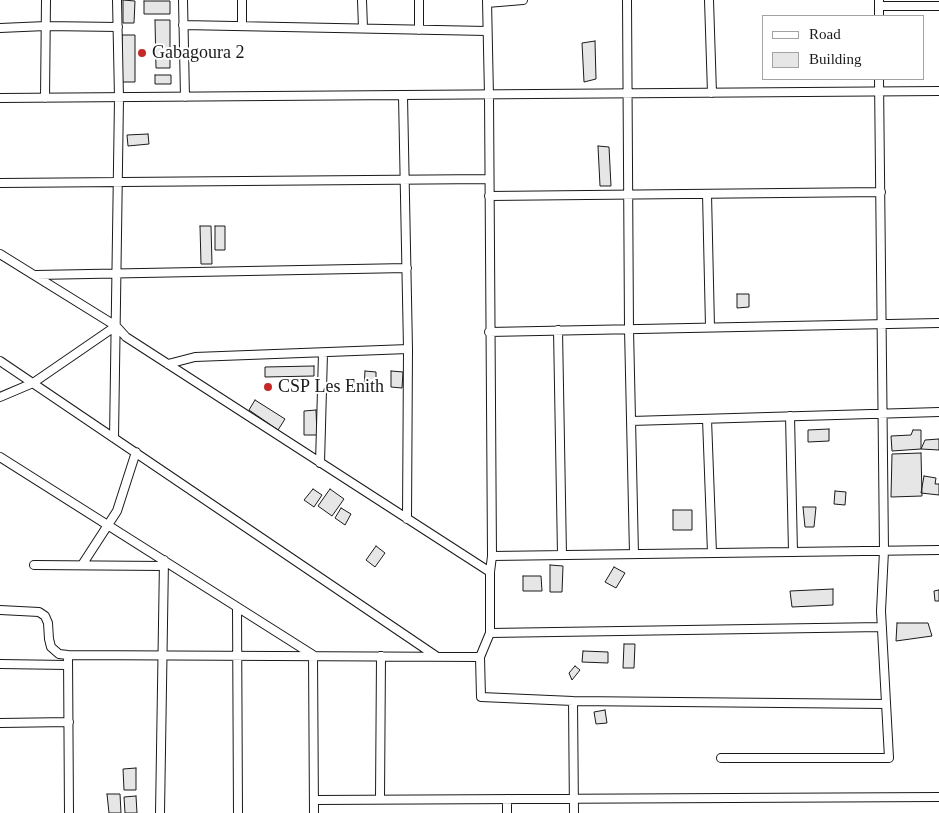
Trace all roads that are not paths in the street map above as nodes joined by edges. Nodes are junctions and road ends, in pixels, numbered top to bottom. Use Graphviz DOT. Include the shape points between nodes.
graph roads {
  1 [pos="46,0"];
  2 [pos="117,0"];
  3 [pos="183,0"];
  4 [pos="242,0"];
  5 [pos="362,0"];
  6 [pos="419,0"];
  7 [pos="523,0"];
  8 [pos="627,0"];
  9 [pos="709,0"];
  10 [pos="487,1"];
  11 [pos="879,3"];
  12 [pos="939,6"];
  13 [pos="183,25"];
  14 [pos="46,26"];
  15 [pos="242,26"];
  16 [pos="118,27"];
  17 [pos="0,28"];
  18 [pos="362,28"];
  19 [pos="419,30"];
  20 [pos="487,31"];
  21 [pos="879,80"];
  22 [pos="939,91"];
  23 [pos="879,92"];
  24 [pos="712,93"];
  25 [pos="627,94"];
  26 [pos="403,96"];
  27 [pos="489,96"];
  28 [pos="0,98"];
  29 [pos="45,98"];
  30 [pos="119,98"];
  31 [pos="185,98"];
  32 [pos="489,179"];
  33 [pos="405,180"];
  34 [pos="118,182"];
  35 [pos="0,183"];
  36 [pos="881,192"];
  37 [pos="707,194"];
  38 [pos="628,195"];
  39 [pos="489,196"];
  40 [pos="0,254"];
  41 [pos="407,268"];
  42 [pos="117,274"];
  43 [pos="36,276"];
  44 [pos="882,324"];
  45 [pos="939,324"];
  46 [pos="116,326"];
  47 [pos="710,327"];
  48 [pos="628,329"];
  49 [pos="558,330"];
  50 [pos="489,332"];
  51 [pos="408,350"];
  52 [pos="323,353"];
  53 [pos="0,361"];
  54 [pos="168,364"];
  55 [pos="33,384"];
  56 [pos="0,397"];
  57 [pos="939,412"];
  58 [pos="882,414"];
  59 [pos="790,416"];
  60 [pos="707,419"];
  61 [pos="631,421"];
  62 [pos="114,438"];
  63 [pos="136,452"];
  64 [pos="0,456"];
  65 [pos="320,463"];
  66 [pos="407,519"];
  67 [pos="108,526"];
  68 [pos="884,550"];
  69 [pos="939,550"];
  70 [pos="793,552"];
  71 [pos="712,553"];
  72 [pos="634,554"];
  73 [pos="562,555"];
  74 [pos="492,556"];
  75 [pos="164,563"];
  76 [pos="34,565"];
  77 [pos="82,565"];
  78 [pos="490,572"];
  79 [pos="237,607"];
  80 [pos="0,610"];
  81 [pos="882,628"];
  82 [pos="490,633"];
  83 [pos="68,654"];
  84 [pos="162,654"];
  85 [pos="237,655"];
  86 [pos="313,655"];
  87 [pos="381,656"];
  88 [pos="436,656"];
  89 [pos="480,657"];
  90 [pos="0,664"];
  91 [pos="67,665"];
  92 [pos="573,702"];
  93 [pos="886,704"];
  94 [pos="69,722"];
  95 [pos="0,723"];
  96 [pos="721,758"];
  97 [pos="939,797"];
  98 [pos="380,798"];
  99 [pos="507,799"];
  100 [pos="574,799"];
  101 [pos="314,800"];
  102 [pos="69,813"];
  103 [pos="160,813"];
  104 [pos="238,813"];
  105 [pos="314,813"];
  106 [pos="507,813"];
  107 [pos="574,813"];
  1 -- 14 [label="street"];
  2 -- 16 [label="street"];
  3 -- 13 [label="street"];
  4 -- 15 [label="street"];
  5 -- 18 [label="street"];
  6 -- 19 [label="street"];
  7 -- 10 [label="street"];
  8 -- 25 [label="street"];
  9 -- 24 [label="street"];
  10 -- 20 [label="street"];
  11 -- 12 [label="street"];
  13 -- 15 [label="street"];
  13 -- 31 [label="street"];
  14 -- 16 [label="street"];
  14 -- 17 [label="street"];
  14 -- 29 [label="street"];
  15 -- 18 [label="street"];
  16 -- 30 [label="street"];
  18 -- 19 [label="street"];
  19 -- 20 [label="street"];
  20 -- 27 [label="street"];
  21 -- 23 [label="street"];
  22 -- 23 [label="street"];
  23 -- 24 [label="street"];
  23 -- 36 [label="street"];
  24 -- 25 [label="street"];
  25 -- 27 [label="street"];
  25 -- 38 [label="street"];
  26 -- 27 [label="street"];
  26 -- 31 [label="street"];
  26 -- 33 [label="street"];
  27 -- 32 [label="street"];
  28 -- 29 [label="street"];
  29 -- 30 [label="street"];
  30 -- 31 [label="street"];
  30 -- 34 [label="street"];
  32 -- 33 [label="street"];
  32 -- 39 [label="street"];
  33 -- 34 [label="street"];
  33 -- 41 [label="street"];
  34 -- 35 [label="street"];
  34 -- 42 [label="street"];
  36 -- 37 [label="street"];
  36 -- 44 [label="street"];
  37 -- 38 [label="street"];
  37 -- 47 [label="street"];
  38 -- 39 [label="street"];
  38 -- 48 [label="street"];
  39 -- 50 [label="street"];
  40 -- 43 [label="street"];
  41 -- 42 [label="street"];
  41 -- 51 [label="street"];
  42 -- 43 [label="street"];
  42 -- 46 [label="street"];
  43 -- 46 [label="street"];
  44 -- 45 [label="street"];
  44 -- 47 [label="street"];
  44 -- 58 [label="street"];
  46 -- 54 [label="street" via="126,337"];
  46 -- 55 [label="street"];
  46 -- 62 [label="street"];
  47 -- 48 [label="street"];
  48 -- 49 [label="street"];
  48 -- 61 [label="street"];
  49 -- 50 [label="street"];
  49 -- 73 [label="street"];
  50 -- 74 [label="street"];
  51 -- 52 [label="street"];
  51 -- 66 [label="street"];
  52 -- 54 [label="street" via="195,357"];
  52 -- 65 [label="street"];
  53 -- 55 [label="street"];
  54 -- 65 [label="street"];
  55 -- 56 [label="street"];
  55 -- 62 [label="street"];
  57 -- 58 [label="street"];
  58 -- 59 [label="street"];
  58 -- 68 [label="street"];
  59 -- 60 [label="street"];
  59 -- 70 [label="street"];
  60 -- 61 [label="street"];
  60 -- 71 [label="street"];
  61 -- 72 [label="street"];
  62 -- 63 [label="street"];
  63 -- 67 [label="street" via="117,511"];
  63 -- 88 [label="street"];
  64 -- 67 [label="street"];
  65 -- 66 [label="street"];
  66 -- 78 [label="street"];
  67 -- 75 [label="street"];
  67 -- 77 [label="street"];
  68 -- 69 [label="street"];
  68 -- 70 [label="street"];
  68 -- 81 [label="street"];
  70 -- 71 [label="street"];
  71 -- 72 [label="street"];
  72 -- 73 [label="street"];
  73 -- 74 [label="street"];
  74 -- 78 [label="street"];
  75 -- 77 [label="street"];
  75 -- 79 [label="street"];
  75 -- 84 [label="street"];
  76 -- 77 [label="street"];
  78 -- 82 [label="street"];
  79 -- 85 [label="street"];
  79 -- 86 [label="street"];
  80 -- 83 [label="street" via="39,612 46,616 51,647 58,654"];
  81 -- 82 [label="street"];
  81 -- 93 [label="street"];
  82 -- 89 [label="street"];
  83 -- 84 [label="street"];
  83 -- 91 [label="street"];
  84 -- 85 [label="street"];
  84 -- 103 [label="street"];
  85 -- 86 [label="street"];
  85 -- 104 [label="street"];
  86 -- 87 [label="street"];
  86 -- 101 [label="street"];
  87 -- 88 [label="street"];
  87 -- 98 [label="street"];
  88 -- 89 [label="street"];
  89 -- 92 [label="street" via="481,697"];
  90 -- 91 [label="street"];
  91 -- 94 [label="street"];
  92 -- 93 [label="street"];
  92 -- 100 [label="street"];
  93 -- 96 [label="street" via="889,758"];
  94 -- 95 [label="street"];
  94 -- 102 [label="street"];
  97 -- 100 [label="street"];
  98 -- 99 [label="street"];
  98 -- 101 [label="street"];
  99 -- 100 [label="street"];
  99 -- 106 [label="street"];
  100 -- 107 [label="street"];
  101 -- 105 [label="street"];
}
